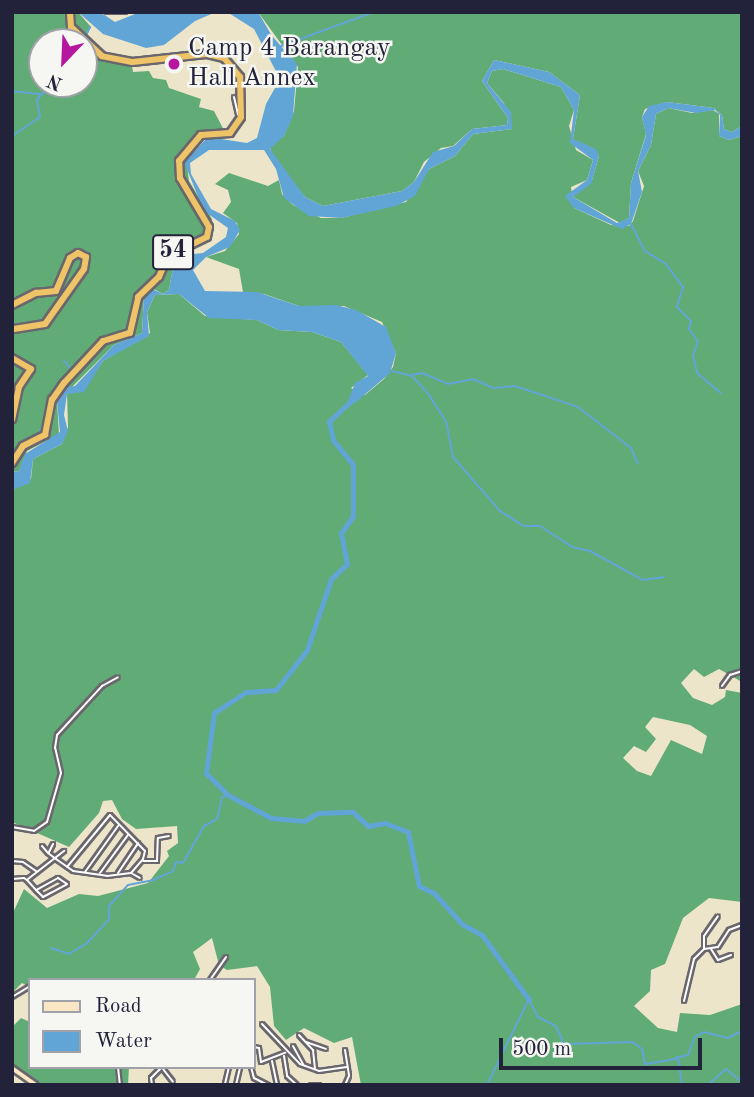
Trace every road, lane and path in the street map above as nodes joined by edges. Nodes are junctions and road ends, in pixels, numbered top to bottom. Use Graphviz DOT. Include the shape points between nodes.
graph roads {
  1 [pos="70,12"];
  2 [pos="107,12"];
  3 [pos="125,12"];
  4 [pos="234,97"];
  5 [pos="238,126"];
  6 [pos="12,305"];
  7 [pos="12,329"];
  8 [pos="12,358"];
  9 [pos="12,419"];
  10 [pos="12,463"];
  11 [pos="742,671"];
  12 [pos="118,677"];
  13 [pos="722,686"];
  14 [pos="120,824"];
  15 [pos="12,827"];
  16 [pos="129,834"];
  17 [pos="169,836"];
  18 [pos="139,842"];
  19 [pos="53,844"];
  20 [pos="42,846"];
  21 [pos="64,851"];
  22 [pos="48,853"];
  23 [pos="55,859"];
  24 [pos="12,861"];
  25 [pos="142,861"];
  26 [pos="151,864"];
  27 [pos="67,867"];
  28 [pos="152,870"];
  29 [pos="37,872"];
  30 [pos="85,873"];
  31 [pos="131,873"];
  32 [pos="100,874"];
  33 [pos="118,875"];
  34 [pos="12,878"];
  35 [pos="140,878"];
  36 [pos="27,880"];
  37 [pos="36,890"];
  38 [pos="718,916"];
  39 [pos="742,925"];
  40 [pos="710,948"];
  41 [pos="704,949"];
  42 [pos="731,955"];
  43 [pos="226,957"];
  44 [pos="211,978"];
  45 [pos="28,987"];
  46 [pos="12,997"];
  47 [pos="684,1002"];
  48 [pos="262,1024"];
  49 [pos="299,1035"];
  50 [pos="304,1042"];
  51 [pos="293,1046"];
  52 [pos="256,1047"];
  53 [pos="326,1049"];
  54 [pos="345,1050"];
  55 [pos="285,1054"];
  56 [pos="271,1060"];
  57 [pos="303,1065"];
  58 [pos="347,1067"];
  59 [pos="12,1068"];
  60 [pos="160,1069"];
  61 [pos="163,1069"];
  62 [pos="252,1069"];
  63 [pos="315,1069"];
  64 [pos="173,1082"];
  65 [pos="36,1085"];
  66 [pos="152,1085"];
  67 [pos="268,1085"];
  68 [pos="277,1085"];
  69 [pos="298,1085"];
  70 [pos="310,1085"];
  71 [pos="319,1085"];
  72 [pos="345,1085"];
  1 -- 5 [label="highway" via="75,33 98,55 130,61 206,54 224,58 242,81"];
  2 -- 3 [label="street"];
  4 -- 5 [label="street"];
  5 -- 10 [label="highway, 54" via="227,134 201,135 179,161 178,174 209,227 208,236 169,254 159,277 138,297 130,333 105,340 74,373 52,400 45,435 23,446"];
  6 -- 7 [label="highway" via="36,293 56,291 69,258 78,253 86,257 83,269 45,324"];
  8 -- 9 [label="highway" via="31,369 19,387"];
  11 -- 13 [label="street" via="730,675"];
  12 -- 15 [label="street" via="70,717 57,735 61,773 47,821 34,831"];
  14 -- 16 [label="street"];
  14 -- 27 [label="street" via="110,816"];
  14 -- 30 [label="street"];
  16 -- 18 [label="street"];
  16 -- 32 [label="street"];
  17 -- 26 [label="street" via="158,838 160,856"];
  18 -- 25 [label="street" via="145,851"];
  18 -- 33 [label="street"];
  19 -- 22 [label="street"];
  20 -- 22 [label="street"];
  21 -- 23 [label="street"];
  22 -- 23 [label="street"];
  23 -- 27 [label="street"];
  23 -- 29 [label="street"];
  24 -- 29 [label="street" via="23,862"];
  25 -- 26 [label="street"];
  25 -- 31 [label="street"];
  26 -- 28 [label="street"];
  27 -- 30 [label="street"];
  29 -- 36 [label="street"];
  30 -- 32 [label="street"];
  31 -- 33 [label="street"];
  31 -- 35 [label="street"];
  32 -- 33 [label="street"];
  34 -- 36 [label="street"];
  36 -- 37 [label="street"];
  37 -- 37 [label="street" via="58,878 67,884 44,897"];
  38 -- 41 [label="street" via="704,936"];
  39 -- 40 [label="street" via="726,933 718,947"];
  40 -- 41 [label="street"];
  40 -- 42 [label="street" via="718,960"];
  41 -- 47 [label="street" via="692,961"];
  43 -- 44 [label="street"];
  45 -- 46 [label="street"];
  48 -- 55 [label="street"];
  49 -- 50 [label="street"];
  50 -- 53 [label="street" via="316,1042"];
  50 -- 63 [label="street" via="313,1050"];
  51 -- 57 [label="street"];
  52 -- 56 [label="street" via="259,1060"];
  54 -- 58 [label="street"];
  55 -- 56 [label="street"];
  55 -- 57 [label="street"];
  55 -- 69 [label="street" via="287,1076"];
  56 -- 68 [label="street"];
  57 -- 63 [label="street"];
  58 -- 63 [label="street"];
  58 -- 72 [label="street"];
  59 -- 65 [label="main road"];
  60 -- 66 [label="street" via="151,1078"];
  61 -- 64 [label="street"];
  62 -- 67 [label="street" via="254,1078"];
  70 -- 71 [label="street"];
}
